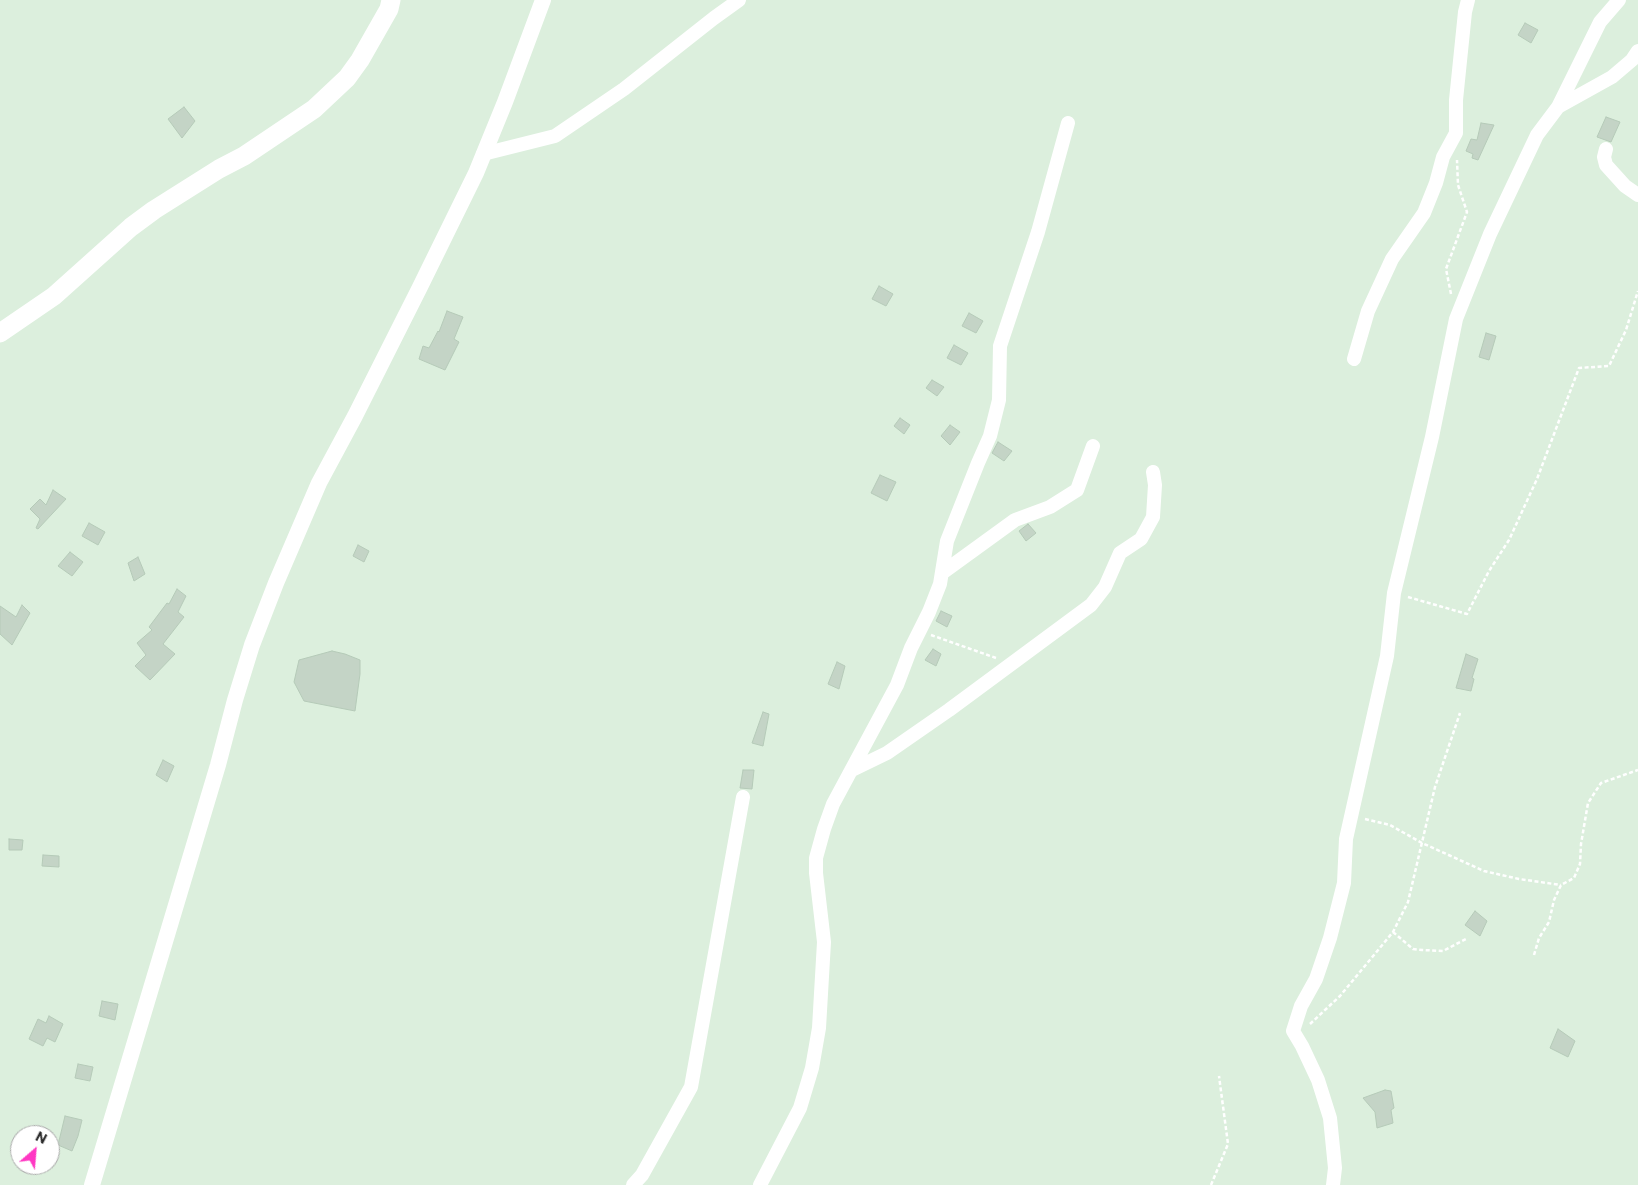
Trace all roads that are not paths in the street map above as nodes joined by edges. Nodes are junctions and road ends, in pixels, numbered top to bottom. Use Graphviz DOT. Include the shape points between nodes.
graph roads {
  1 [pos="392,0"];
  2 [pos="543,0"];
  3 [pos="739,0"];
  4 [pos="1619,0"];
  5 [pos="1468,1"];
  6 [pos="1638,51"];
  7 [pos="1558,107"];
  8 [pos="1068,124"];
  9 [pos="1606,149"];
  10 [pos="483,154"];
  11 [pos="1638,194"];
  12 [pos="0,333"];
  13 [pos="1354,360"];
  14 [pos="1093,446"];
  15 [pos="1154,472"];
  16 [pos="942,573"];
  17 [pos="852,770"];
  18 [pos="743,797"];
  19 [pos="92,1185"];
  20 [pos="633,1185"];
  21 [pos="760,1185"];
  22 [pos="1333,1185"];
  1 -- 12 [label="main road" via="347,78 314,109 154,210 54,296"];
  2 -- 10 [label="street"];
  3 -- 10 [label="street" via="624,89 555,136"];
  4 -- 7 [label="street" via="1600,22"];
  5 -- 13 [label="street" via="1456,100 1456,133 1443,157 1424,213 1392,259 1368,311"];
  6 -- 7 [label="street" via="1612,77"];
  7 -- 22 [label="street" via="1537,135 1490,234 1456,319 1432,437 1394,593 1387,656 1346,839 1344,883 1316,979 1301,1006 1293,1031 1318,1080 1330,1118 1335,1168"];
  8 -- 16 [label="street" via="1038,232 1000,346 999,400 990,436 947,541"];
  9 -- 11 [label="street" via="1606,165 1625,186"];
  10 -- 19 [label="street" via="425,278 319,483 252,645"];
  14 -- 16 [label="street" via="1077,490 1050,508 1015,520"];
  15 -- 17 [label="street" via="1153,517 1141,538 1120,553 1105,587 1091,605 887,753"];
  16 -- 17 [label="street" via="930,612 897,685"];
  17 -- 21 [label="street" via="833,804 816,858 824,942 819,1028 812,1068 800,1108"];
  18 -- 20 [label="street" via="691,1087 642,1175"];
}
